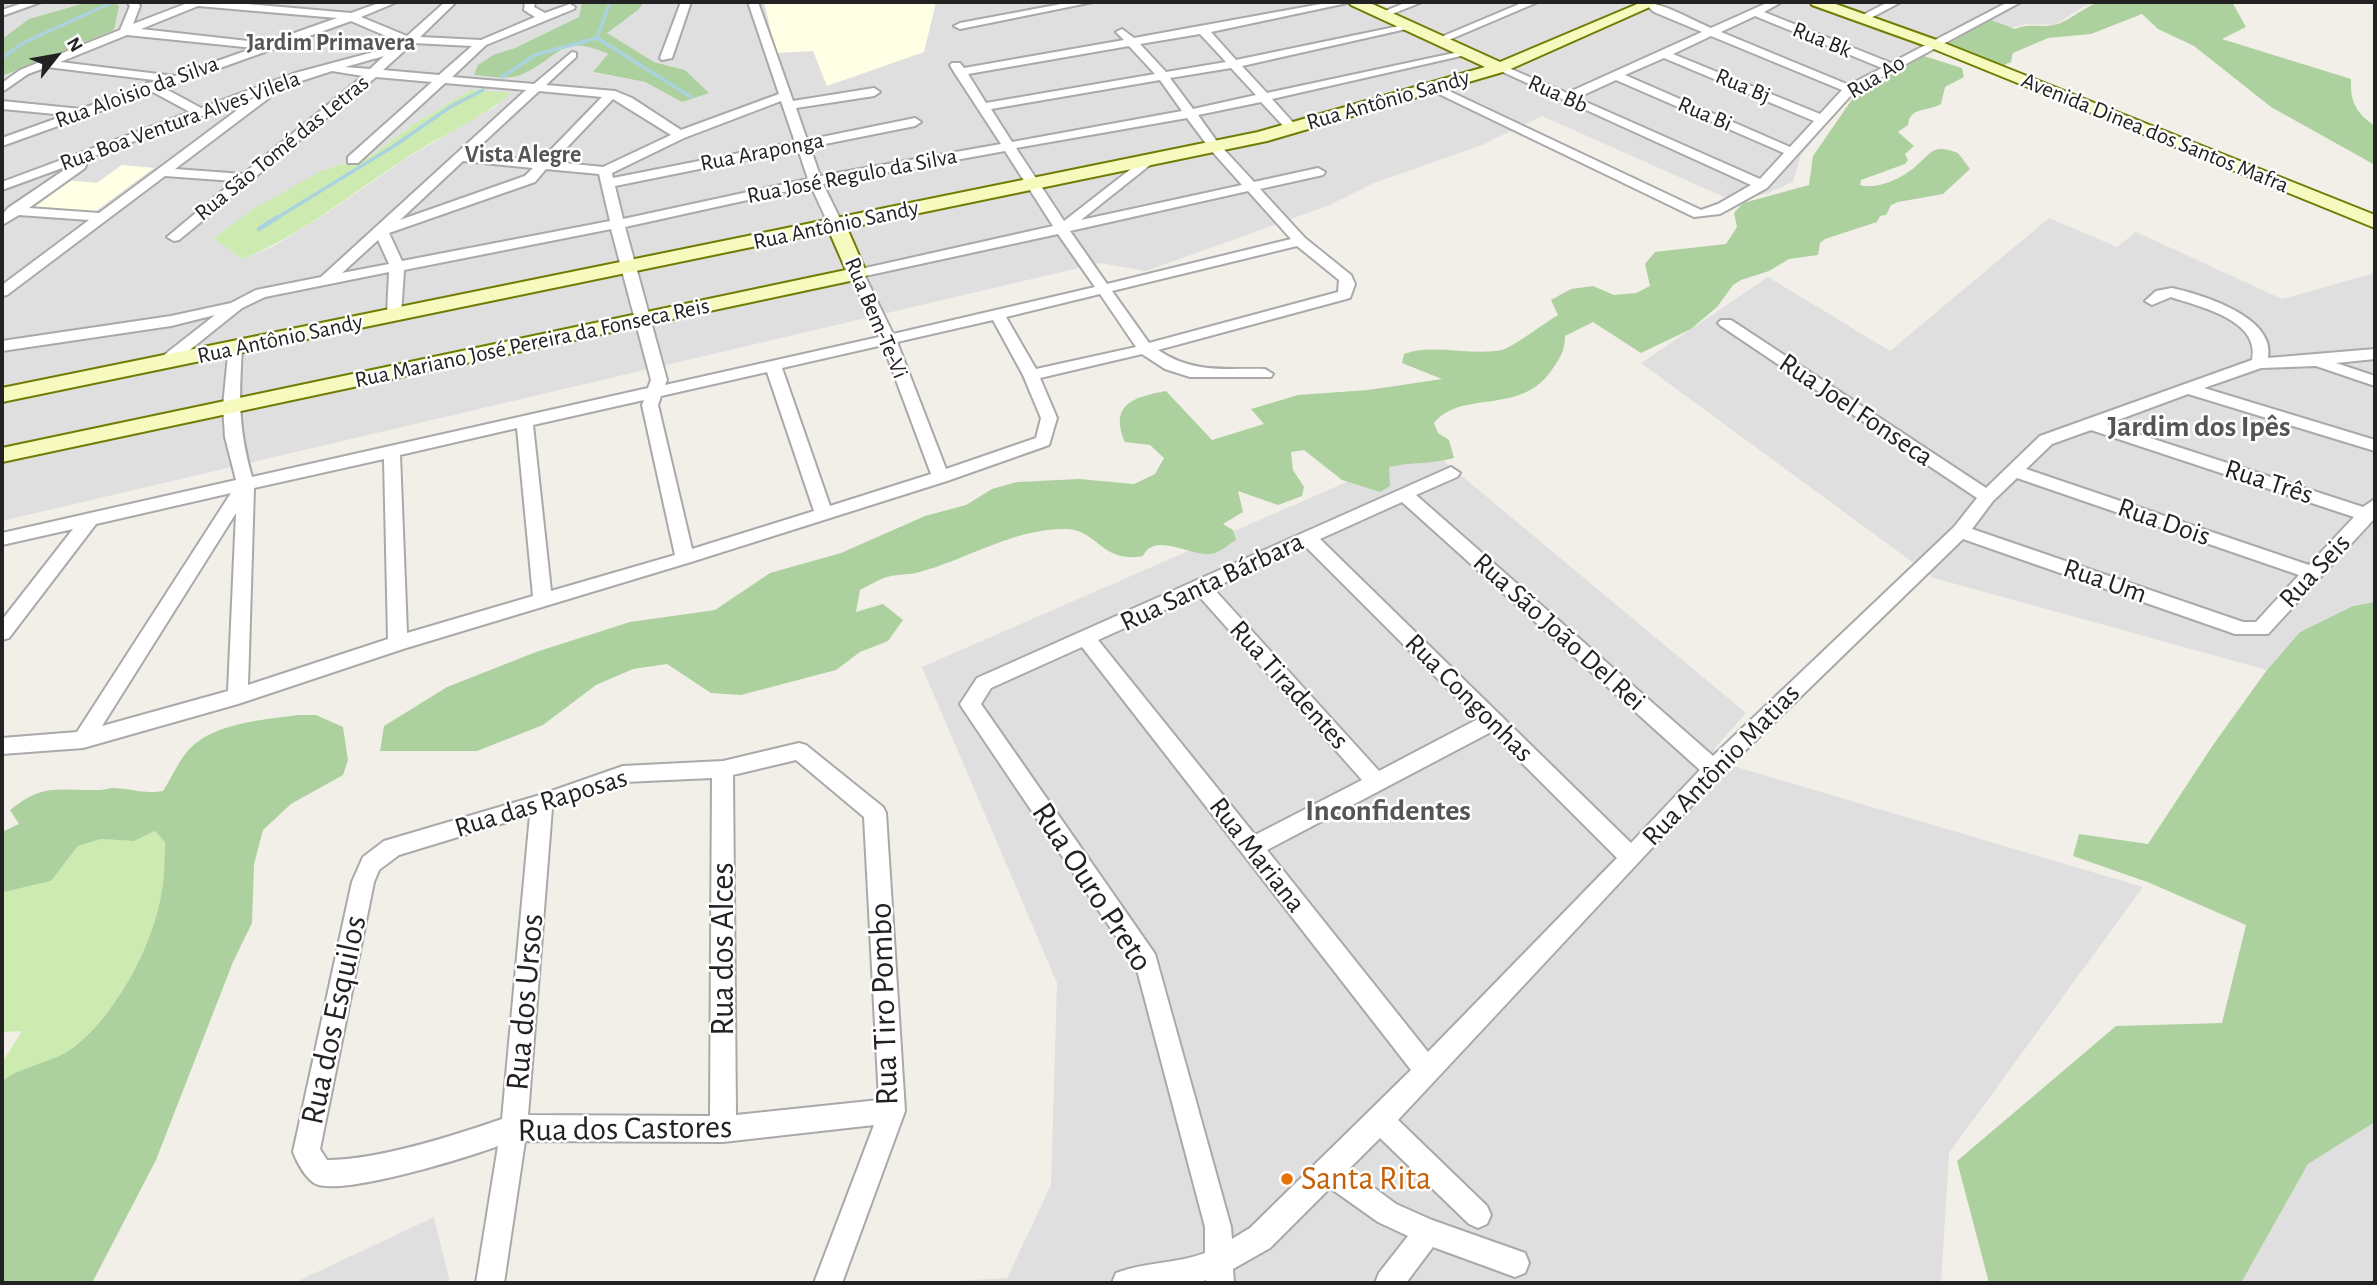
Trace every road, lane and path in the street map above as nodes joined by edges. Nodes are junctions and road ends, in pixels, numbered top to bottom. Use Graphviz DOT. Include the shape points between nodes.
graph roads {
  1 [pos="36,2"];
  2 [pos="132,2"];
  3 [pos="189,2"];
  4 [pos="198,2"];
  5 [pos="392,2"];
  6 [pos="451,2"];
  7 [pos="530,2"];
  8 [pos="687,2"];
  9 [pos="753,2"];
  10 [pos="1088,2"];
  11 [pos="1348,2"];
  12 [pos="1356,2"];
  13 [pos="1417,2"];
  14 [pos="1533,2"];
  15 [pos="1651,2"];
  16 [pos="1777,2"];
  17 [pos="1817,2"];
  18 [pos="1896,2"];
  19 [pos="2016,2"];
  20 [pos="570,7"];
  21 [pos="2,12"];
  22 [pos="1754,12"];
  23 [pos="1383,14"];
  24 [pos="350,16"];
  25 [pos="543,17"];
  26 [pos="1861,19"];
  27 [pos="960,26"];
  28 [pos="1409,27"];
  29 [pos="1203,30"];
  30 [pos="125,31"];
  31 [pos="1710,33"];
  32 [pos="1126,37"];
  33 [pos="1440,40"];
  34 [pos="482,43"];
  35 [pos="1934,44"];
  36 [pos="266,45"];
  37 [pos="404,45"];
  38 [pos="1468,52"];
  39 [pos="1664,54"];
  40 [pos="572,55"];
  41 [pos="666,58"];
  42 [pos="46,63"];
  43 [pos="1233,64"];
  44 [pos="1890,66"];
  45 [pos="326,68"];
  46 [pos="1500,68"];
  47 [pos="372,74"];
  48 [pos="1162,75"];
  49 [pos="1616,76"];
  50 [pos="174,78"];
  51 [pos="442,79"];
  52 [pos="275,85"];
  53 [pos="151,86"];
  54 [pos="536,87"];
  55 [pos="2,88"];
  56 [pos="1850,89"];
  57 [pos="874,92"];
  58 [pos="611,94"];
  59 [pos="1445,94"];
  60 [pos="1264,96"];
  61 [pos="1566,98"];
  62 [pos="788,100"];
  63 [pos="2,105"];
  64 [pos="983,107"];
  65 [pos="82,112"];
  66 [pos="199,112"];
  67 [pos="1192,113"];
  68 [pos="1821,119"];
  69 [pos="915,122"];
  70 [pos="1292,128"];
  71 [pos="152,130"];
  72 [pos="680,135"];
  73 [pos="208,136"];
  74 [pos="2,142"];
  75 [pos="803,143"];
  76 [pos="1214,146"];
  77 [pos="1008,147"];
  78 [pos="95,152"];
  79 [pos="1793,152"];
  80 [pos="459,157"];
  81 [pos="353,160"];
  82 [pos="1145,162"];
  83 [pos="544,166"];
  84 [pos="162,172"];
  85 [pos="1318,172"];
  86 [pos="607,177"];
  87 [pos="246,178"];
  88 [pos="816,181"];
  89 [pos="1035,185"];
  90 [pos="1762,185"];
  91 [pos="2,186"];
  92 [pos="1251,186"];
  93 [pos="9,210"];
  94 [pos="104,217"];
  95 [pos="2,221"];
  96 [pos="2375,222"];
  97 [pos="618,224"];
  98 [pos="836,225"];
  99 [pos="1062,229"];
  100 [pos="381,231"];
  101 [pos="174,237"];
  102 [pos="1300,241"];
  103 [pos="397,265"];
  104 [pos="627,268"];
  105 [pos="858,274"];
  106 [pos="328,279"];
  107 [pos="1103,288"];
  108 [pos="2,292"];
  109 [pos="2152,302"];
  110 [pos="237,305"];
  111 [pos="394,315"];
  112 [pos="997,315"];
  113 [pos="643,320"];
  114 [pos="1726,323"];
  115 [pos="888,339"];
  116 [pos="2,346"];
  117 [pos="234,348"];
  118 [pos="1145,349"];
  119 [pos="2375,354"];
  120 [pos="2315,361"];
  121 [pos="165,362"];
  122 [pos="2259,363"];
  123 [pos="773,366"];
  124 [pos="1265,374"];
  125 [pos="1031,375"];
  126 [pos="2375,381"];
  127 [pos="2189,389"];
  128 [pos="656,392"];
  129 [pos="2,395"];
  130 [pos="231,407"];
  131 [pos="525,423"];
  132 [pos="2091,424"];
  133 [pos="2375,446"];
  134 [pos="392,453"];
  135 [pos="2,455"];
  136 [pos="2016,472"];
  137 [pos="1451,473"];
  138 [pos="941,477"];
  139 [pos="246,485"];
  140 [pos="1405,495"];
  141 [pos="1987,497"];
  142 [pos="2372,510"];
  143 [pos="824,513"];
  144 [pos="92,517"];
  145 [pos="1960,531"];
  146 [pos="2,538"];
  147 [pos="1308,538"];
  148 [pos="685,558"];
  149 [pos="2312,573"];
  150 [pos="1201,586"];
  151 [pos="543,601"];
  152 [pos="2251,630"];
  153 [pos="2,633"];
  154 [pos="1087,639"];
  155 [pos="398,643"];
  156 [pos="976,693"];
  157 [pos="238,696"];
  158 [pos="1493,721"];
  159 [pos="83,740"];
  160 [pos="2,746"];
  161 [pos="799,751"];
  162 [pos="723,769"];
  163 [pos="1713,769"];
  164 [pos="1377,783"];
  165 [pos="542,803"];
  166 [pos="1251,848"];
  167 [pos="1630,857"];
  168 [pos="371,864"];
  169 [pos="1427,1070"];
  170 [pos="892,1111"];
  171 [pos="1380,1120"];
  172 [pos="514,1128"];
  173 [pos="723,1129"];
  174 [pos="1329,1171"];
  175 [pos="321,1173"];
  176 [pos="1478,1215"];
  177 [pos="1428,1232"];
  178 [pos="1515,1263"];
  179 [pos="1220,1272"];
  180 [pos="490,1283"];
  181 [pos="828,1283"];
  182 [pos="1126,1283"];
  183 [pos="1389,1283"];
  1 -- 21 [label="street"];
  2 -- 30 [label="street" via="135,6"];
  3 -- 4 [label="street"];
  4 -- 24 [label="street"];
  4 -- 30 [label="street"];
  5 -- 24 [label="street, Rua Aloisio da Silva"];
  6 -- 37 [label="street, Rua São Tomé das Letras"];
  7 -- 25 [label="street" via="528,8"];
  8 -- 41 [label="street"];
  9 -- 62 [label="street, Rua Bem-Te-Vi"];
  10 -- 27 [label="street" via="981,17"];
  11 -- 29 [label="street"];
  12 -- 23 [label="street, Rua Bb"];
  13 -- 23 [label="street"];
  14 -- 33 [label="street"];
  15 -- 31 [label="street"];
  15 -- 46 [label="street, Rua Antônio Sandy"];
  16 -- 22 [label="street"];
  17 -- 26 [label="street, Avenida Dinea dos Santos Mafra"];
  18 -- 26 [label="street"];
  19 -- 35 [label="street, Rua Ao"];
  20 -- 25 [label="street"];
  22 -- 31 [label="street"];
  22 -- 44 [label="street, Rua Bk"];
  23 -- 28 [label="street, Rua Bb"];
  24 -- 36 [label="street, Rua Aloisio da Silva"];
  24 -- 37 [label="street"];
  25 -- 34 [label="street"];
  26 -- 35 [label="street, Avenida Dinea dos Santos Mafra"];
  28 -- 33 [label="street, Rua Bb"];
  28 -- 43 [label="street"];
  29 -- 32 [label="street"];
  29 -- 43 [label="street"];
  30 -- 36 [label="street"];
  30 -- 42 [label="street"];
  31 -- 39 [label="street"];
  31 -- 56 [label="street"];
  32 -- 48 [label="street"];
  32 -- 64 [label="street" via="958,69"];
  33 -- 38 [label="street, Rua Bb"];
  34 -- 37 [label="street"];
  34 -- 51 [label="street"];
  35 -- 44 [label="street, Rua Ao"];
  35 -- 96 [label="street, Avenida Dinea dos Santos Mafra"];
  36 -- 50 [label="street, Rua Aloisio da Silva"];
  37 -- 45 [label="street, Rua Boa Ventura Alves Vilela"];
  37 -- 47 [label="street, Rua São Tomé das Letras"];
  38 -- 46 [label="street, Rua Bb"];
  38 -- 60 [label="street, Rua José Regulo da Silva"];
  39 -- 49 [label="street"];
  39 -- 68 [label="street, Rua Bj"];
  40 -- 54 [label="street"];
  42 -- 50 [label="street"];
  42 -- 55 [label="street"];
  43 -- 48 [label="street"];
  43 -- 60 [label="street"];
  44 -- 56 [label="street, Rua Ao"];
  45 -- 47 [label="street"];
  45 -- 52 [label="street, Rua Boa Ventura Alves Vilela"];
  46 -- 61 [label="street, Rua Bb"];
  46 -- 70 [label="street, Rua Antônio Sandy"];
  47 -- 51 [label="street"];
  47 -- 87 [label="street, Rua São Tomé das Letras"];
  48 -- 64 [label="street"];
  48 -- 67 [label="street"];
  49 -- 61 [label="street"];
  49 -- 79 [label="street, Rua Bi"];
  50 -- 53 [label="street, Rua Aloisio da Silva"];
  51 -- 54 [label="street"];
  51 -- 81 [label="street"];
  52 -- 66 [label="street, Rua Boa Ventura Alves Vilela"];
  52 -- 73 [label="street"];
  53 -- 65 [label="street, Rua Aloisio da Silva"];
  53 -- 66 [label="street"];
  54 -- 58 [label="street"];
  54 -- 80 [label="street"];
  56 -- 68 [label="street, Rua Ao"];
  57 -- 62 [label="street"];
  58 -- 72 [label="street"];
  58 -- 83 [label="street"];
  59 -- 90 [label="street, Rua Ao" via="1699,214 1710,214"];
  60 -- 67 [label="street, Rua José Regulo da Silva"];
  60 -- 70 [label="street"];
  61 -- 90 [label="street, Rua Bb"];
  62 -- 72 [label="street"];
  62 -- 75 [label="street, Rua Bem-Te-Vi"];
  63 -- 65 [label="street"];
  64 -- 77 [label="street"];
  65 -- 74 [label="street, Rua Aloisio da Silva"];
  66 -- 71 [label="street, Rua Boa Ventura Alves Vilela"];
  67 -- 76 [label="street"];
  67 -- 77 [label="street, Rua José Regulo da Silva"];
  68 -- 79 [label="street, Rua Ao"];
  69 -- 75 [label="street, Rua Araponga"];
  70 -- 76 [label="street, Rua Antônio Sandy"];
  71 -- 73 [label="street"];
  71 -- 78 [label="street, Rua Boa Ventura Alves Vilela"];
  72 -- 86 [label="street"];
  73 -- 84 [label="street"];
  75 -- 86 [label="street, Rua Araponga"];
  75 -- 88 [label="street, Rua Bem-Te-Vi"];
  76 -- 82 [label="street, Rua Antônio Sandy"];
  76 -- 92 [label="street"];
  77 -- 88 [label="street, Rua José Regulo da Silva"];
  77 -- 89 [label="street"];
  78 -- 91 [label="street, Rua Boa Ventura Alves Vilela"];
  78 -- 93 [label="street"];
  79 -- 90 [label="street, Rua Ao"];
  80 -- 83 [label="street"];
  80 -- 100 [label="street"];
  82 -- 89 [label="street, Rua Antônio Sandy"];
  82 -- 99 [label="street"];
  83 -- 86 [label="street"];
  83 -- 100 [label="street" via="530,179"];
  84 -- 87 [label="street"];
  84 -- 94 [label="street"];
  85 -- 92 [label="street, Rua Mariano José Pereira da Fonseca Reis"];
  86 -- 97 [label="street"];
  87 -- 101 [label="street, Rua São Tomé das Letras"];
  88 -- 97 [label="street, Rua José Regulo da Silva"];
  88 -- 98 [label="street, Rua Bem-Te-Vi"];
  89 -- 98 [label="street, Rua Antônio Sandy"];
  89 -- 99 [label="street"];
  92 -- 99 [label="street, Rua Mariano José Pereira da Fonseca Reis"];
  92 -- 102 [label="street"];
  93 -- 94 [label="street"];
  93 -- 95 [label="street"];
  94 -- 108 [label="street"];
  97 -- 103 [label="street, Rua José Regulo da Silva"];
  97 -- 104 [label="street"];
  98 -- 104 [label="street, Rua Antônio Sandy"];
  98 -- 105 [label="street, Rua Bem-Te-Vi"];
  99 -- 105 [label="street, Rua Mariano José Pereira da Fonseca Reis"];
  99 -- 107 [label="street"];
  100 -- 103 [label="street"];
  100 -- 106 [label="street"];
  102 -- 107 [label="street"];
  102 -- 118 [label="street" via="1346,278 1345,295"];
  103 -- 106 [label="street, Rua José Regulo da Silva"];
  103 -- 111 [label="street"];
  104 -- 111 [label="street, Rua Antônio Sandy"];
  104 -- 113 [label="street"];
  105 -- 113 [label="street, Rua Mariano José Pereira da Fonseca Reis"];
  105 -- 115 [label="street, Rua Bem-Te-Vi"];
  106 -- 110 [label="street, Rua José Regulo da Silva" via="261,293"];
  107 -- 112 [label="street"];
  107 -- 118 [label="street"];
  109 -- 122 [label="street" via="2161,293 2172,292 2236,317 2262,347"];
  110 -- 116 [label="street, Rua José Regulo da Silva" via="171,321"];
  110 -- 121 [label="street"];
  111 -- 117 [label="street, Rua Antônio Sandy"];
  112 -- 115 [label="street"];
  112 -- 125 [label="street"];
  113 -- 128 [label="street" via="659,380"];
  113 -- 130 [label="street, Rua Mariano José Pereira da Fonseca Reis"];
  114 -- 141 [label="street, Rua Joel Fonseca"];
  115 -- 123 [label="street"];
  115 -- 138 [label="street, Rua Bem-Te-Vi"];
  117 -- 121 [label="street, Rua Antônio Sandy"];
  117 -- 130 [label="street"];
  118 -- 124 [label="street" via="1190,372"];
  118 -- 125 [label="street"];
  119 -- 120 [label="street, Rua Antônio Matias"];
  120 -- 122 [label="street, Rua Antônio Matias"];
  120 -- 126 [label="street"];
  121 -- 129 [label="street, Rua Antônio Sandy"];
  122 -- 127 [label="street, Rua Antônio Matias"];
  123 -- 128 [label="street"];
  123 -- 143 [label="street"];
  125 -- 138 [label="street" via="1049,418 1043,441"];
  127 -- 132 [label="street, Rua Antônio Matias"];
  127 -- 133 [label="street"];
  128 -- 131 [label="street"];
  128 -- 148 [label="street" via="650,405"];
  130 -- 135 [label="street, Rua Mariano José Pereira da Fonseca Reis"];
  130 -- 139 [label="street" via="233,437"];
  131 -- 134 [label="street"];
  131 -- 151 [label="street"];
  132 -- 136 [label="street, Rua Antônio Matias" via="2046,440"];
  132 -- 142 [label="street, Rua Três"];
  134 -- 139 [label="street"];
  134 -- 155 [label="street"];
  136 -- 141 [label="street, Rua Antônio Matias"];
  136 -- 149 [label="street, Rua Dois"];
  137 -- 140 [label="street, Rua Santa Bárbara"];
  138 -- 143 [label="street"];
  139 -- 144 [label="street"];
  139 -- 157 [label="street"];
  139 -- 159 [label="street"];
  140 -- 147 [label="street, Rua Santa Bárbara"];
  140 -- 163 [label="street, Rua São João Del Rei"];
  141 -- 145 [label="street, Rua Antônio Matias"];
  142 -- 149 [label="street, Rua Seis"];
  143 -- 148 [label="street"];
  144 -- 146 [label="street"];
  144 -- 153 [label="street"];
  145 -- 152 [label="street, Rua Um"];
  145 -- 163 [label="street, Rua Antônio Matias"];
  147 -- 150 [label="street, Rua Santa Bárbara"];
  147 -- 158 [label="street, Rua Congonhas"];
  148 -- 151 [label="street"];
  149 -- 152 [label="street, Rua Seis" via="2261,629"];
  150 -- 154 [label="street, Rua Santa Bárbara"];
  150 -- 164 [label="street, Rua Tiradentes"];
  151 -- 155 [label="street"];
  154 -- 156 [label="street, Rua Santa Bárbara" via="984,683"];
  154 -- 166 [label="street, Rua Mariana"];
  155 -- 157 [label="street"];
  156 -- 179 [label="street, Rua Ouro Preto" via="970,704 1147,962 1218,1227"];
  157 -- 159 [label="street"];
  158 -- 164 [label="street"];
  158 -- 167 [label="street, Rua Congonhas"];
  159 -- 160 [label="street"];
  161 -- 162 [label="street, Rua das Raposas"];
  161 -- 170 [label="street, Rua Tiro Pombo" via="875,813"];
  162 -- 165 [label="street, Rua das Raposas" via="623,774"];
  162 -- 173 [label="street, Rua dos Alces"];
  163 -- 167 [label="street, Rua Antônio Matias"];
  164 -- 166 [label="street"];
  165 -- 168 [label="street, Rua das Raposas" via="392,848"];
  165 -- 172 [label="street, Rua dos Ursos"];
  166 -- 169 [label="street, Rua Mariana"];
  167 -- 169 [label="street, Rua Antônio Matias"];
  168 -- 175 [label="street, Rua dos Esquilos" via="363,882 306,1152"];
  169 -- 171 [label="street, Rua Antônio Matias"];
  170 -- 173 [label="street, Rua dos Castores"];
  170 -- 181 [label="street, Rua Tiro Pombo"];
  171 -- 174 [label="street, Rua Antônio Matias"];
  171 -- 176 [label="street"];
  172 -- 173 [label="street, Rua dos Castores"];
  172 -- 175 [label="street, Rua dos Castores" via="460,1147 348,1173"];
  172 -- 180 [label="street, Rua dos Ursos"];
  174 -- 177 [label="street" via="1387,1213"];
  174 -- 179 [label="street, Rua Antônio Matias"];
  177 -- 178 [label="street"];
  177 -- 183 [label="street"];
  179 -- 182 [label="street, Rua Antônio Matias"];
}
